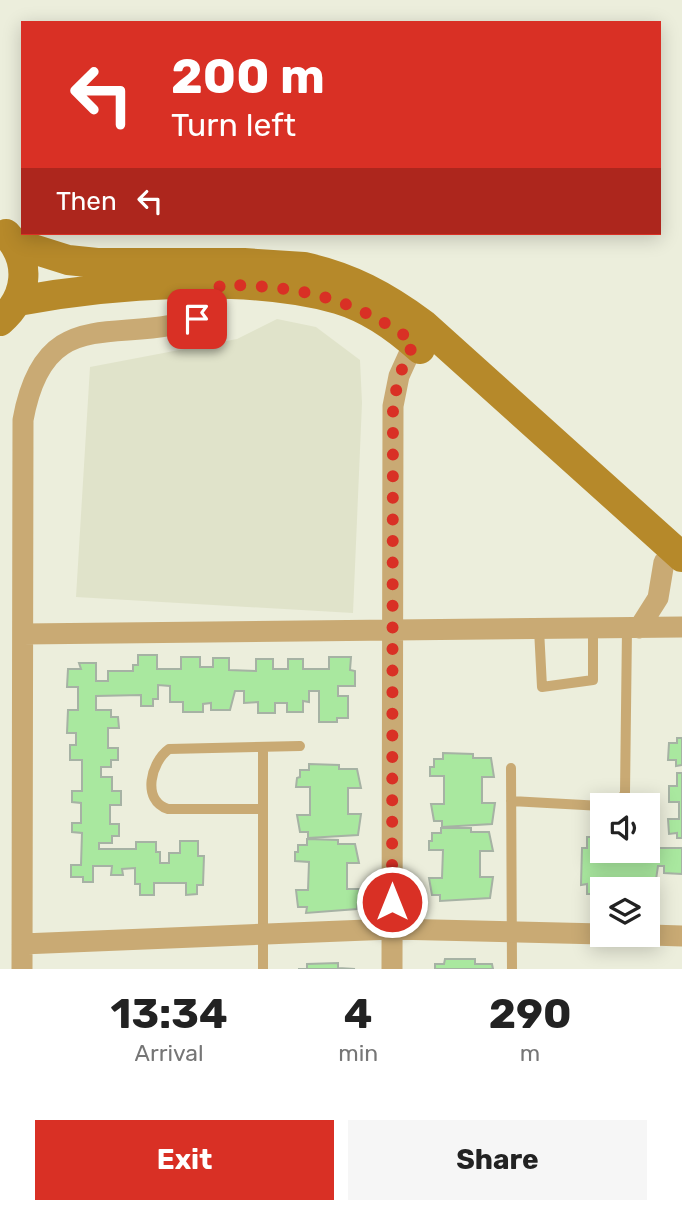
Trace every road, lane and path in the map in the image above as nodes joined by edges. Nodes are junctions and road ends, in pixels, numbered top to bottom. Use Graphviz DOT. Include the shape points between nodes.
graph roads {
  1 [pos="7,236"];
  2 [pos="220,285"];
  3 [pos="10,310"];
  4 [pos="418,333"];
  5 [pos="0,335"];
  6 [pos="676,567"];
  7 [pos="682,627"];
  8 [pos="539,629"];
  9 [pos="593,629"];
  10 [pos="633,629"];
  11 [pos="393,630"];
  12 [pos="23,634"];
  13 [pos="300,746"];
  14 [pos="263,747"];
  15 [pos="511,768"];
  16 [pos="625,793"];
  17 [pos="512,801"];
  18 [pos="590,805"];
  19 [pos="263,808"];
  20 [pos="392,929"];
  21 [pos="511,932"];
  22 [pos="263,934"];
  23 [pos="590,934"];
  24 [pos="660,935"];
  25 [pos="682,936"];
  26 [pos="22,944"];
  27 [pos="22,969"];
  28 [pos="263,969"];
  29 [pos="392,969"];
  30 [pos="512,969"];
  1 -- 3 [label="street" via="22,258 24,275"];
  1 -- 4 [label="street" via="68,260 304,267 362,284 393,302"];
  2 -- 3 [label="street" via="86,288"];
  2 -- 4 [label="street" via="298,290 340,300"];
  2 -- 12 [label="street" via="212,312 152,328 98,332 69,340 49,354 36,372 23,420"];
  3 -- 5 [label="street"];
  4 -- 6 [label="street"];
  4 -- 11 [label="street" via="399,376 393,406"];
  6 -- 10 [label="street"];
  7 -- 10 [label="street"];
  8 -- 9 [label="street"];
  8 -- 9 [label="lane" via="542,687 593,680"];
  8 -- 11 [label="street"];
  9 -- 10 [label="street"];
  10 -- 16 [label="lane"];
  11 -- 12 [label="street"];
  11 -- 20 [label="street"];
  12 -- 26 [label="street"];
  13 -- 14 [label="lane"];
  14 -- 19 [label="lane"];
  14 -- 19 [label="lane" via="169,749 153,767 152,797 167,808"];
  15 -- 17 [label="lane"];
  17 -- 18 [label="lane"];
  17 -- 21 [label="lane"];
  19 -- 22 [label="lane"];
  20 -- 21 [label="street"];
  20 -- 22 [label="street"];
  20 -- 29 [label="street"];
  21 -- 23 [label="street"];
  21 -- 30 [label="lane"];
  22 -- 26 [label="street"];
  22 -- 28 [label="lane"];
  24 -- 25 [label="street"];
  26 -- 27 [label="street"];
}
